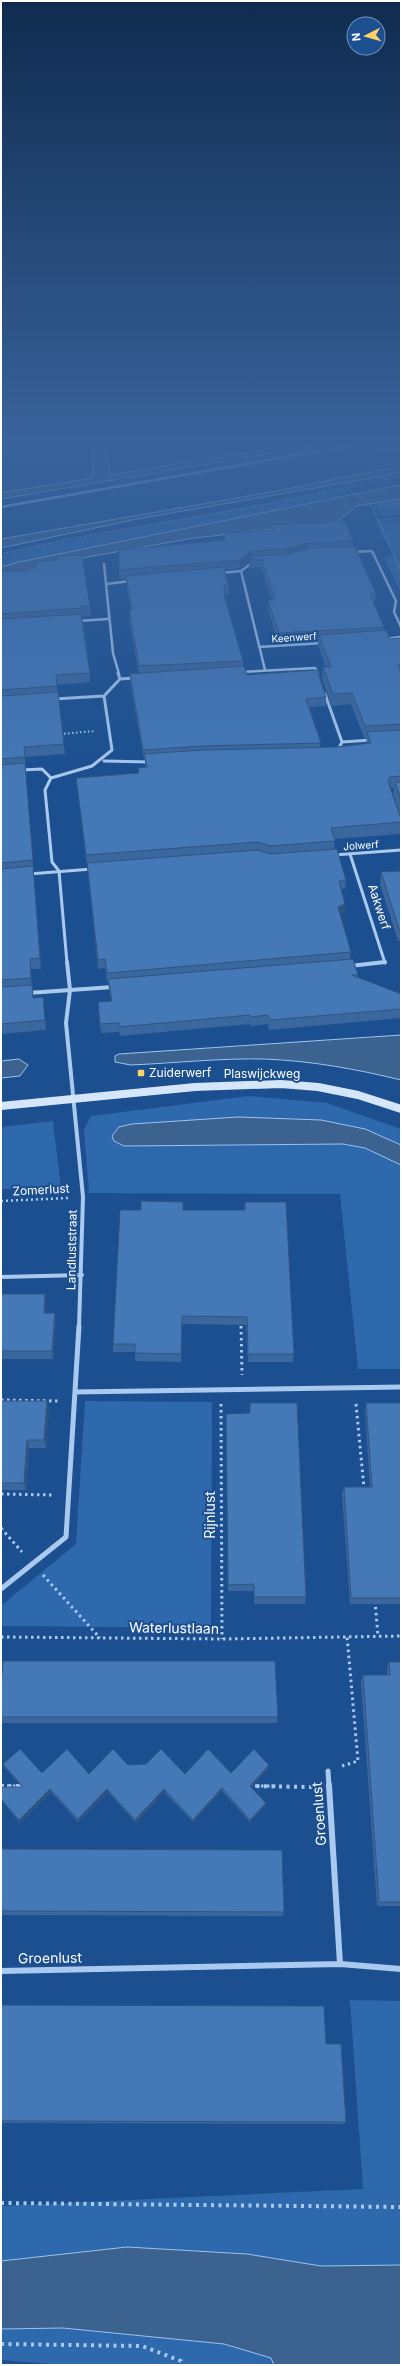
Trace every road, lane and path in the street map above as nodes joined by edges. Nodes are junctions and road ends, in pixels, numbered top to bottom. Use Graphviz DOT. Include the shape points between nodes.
graph roads {
  1 [pos="374,555"];
  2 [pos="394,555"];
  3 [pos="259,562"];
  4 [pos="104,564"];
  5 [pos="241,571"];
  6 [pos="401,571"];
  7 [pos="217,574"];
  8 [pos="138,581"];
  9 [pos="106,584"];
  10 [pos="108,620"];
  11 [pos="70,622"];
  12 [pos="401,627"];
  13 [pos="401,638"];
  14 [pos="379,639"];
  15 [pos="326,643"];
  16 [pos="259,647"];
  17 [pos="265,670"];
  18 [pos="235,672"];
  19 [pos="135,678"];
  20 [pos="319,678"];
  21 [pos="120,679"];
  22 [pos="323,689"];
  23 [pos="104,696"];
  24 [pos="48,700"];
  25 [pos="110,730"];
  26 [pos="55,734"];
  27 [pos="379,740"];
  28 [pos="342,742"];
  29 [pos="335,755"];
  30 [pos="104,761"];
  31 [pos="156,761"];
  32 [pos="15,771"];
  33 [pos="51,778"];
  34 [pos="401,850"];
  35 [pos="350,854"];
  36 [pos="328,855"];
  37 [pos="97,868"];
  38 [pos="59,872"];
  39 [pos="23,874"];
  40 [pos="346,967"];
  41 [pos="117,986"];
  42 [pos="70,990"];
  43 [pos="24,993"];
  44 [pos="74,1100"];
  45 [pos="1,1106"];
  46 [pos="401,1109"];
  47 [pos="83,1197"];
  48 [pos="1,1202"];
  49 [pos="82,1275"];
  50 [pos="1,1276"];
  51 [pos="241,1319"];
  52 [pos="354,1387"];
  53 [pos="401,1387"];
  54 [pos="221,1390"];
  55 [pos="242,1390"];
  56 [pos="75,1392"];
  57 [pos="1,1400"];
  58 [pos="74,1401"];
  59 [pos="1,1494"];
  60 [pos="69,1495"];
  61 [pos="365,1496"];
  62 [pos="1,1528"];
  63 [pos="33,1563"];
  64 [pos="1,1589"];
  65 [pos="374,1597"];
  66 [pos="347,1636"];
  67 [pos="378,1636"];
  68 [pos="401,1636"];
  69 [pos="1,1637"];
  70 [pos="100,1638"];
  71 [pos="222,1639"];
  72 [pos="328,1771"];
  73 [pos="1,1786"];
  74 [pos="32,1786"];
  75 [pos="245,1786"];
  76 [pos="329,1787"];
  77 [pos="340,1964"];
  78 [pos="401,1969"];
  79 [pos="1,1971"];
  80 [pos="1,2203"];
  81 [pos="401,2207"];
  82 [pos="1,2344"];
  83 [pos="182,2365"];
  1 -- 12 [label="street" via="396,602 394,612"];
  2 -- 6 [label="path"];
  3 -- 5 [label="street" via="252,562"];
  4 -- 9 [label="street"];
  5 -- 7 [label="street"];
  5 -- 16 [label="street, Keenwerf"];
  8 -- 9 [label="street"];
  9 -- 10 [label="street"];
  10 -- 11 [label="street"];
  10 -- 21 [label="street"];
  13 -- 14 [label="street"];
  15 -- 16 [label="street, Keenwerf"];
  16 -- 17 [label="street, Keenwerf"];
  17 -- 18 [label="street"];
  17 -- 20 [label="street" via="315,668"];
  19 -- 21 [label="street"];
  21 -- 23 [label="street"];
  22 -- 28 [label="street"];
  23 -- 24 [label="street"];
  23 -- 25 [label="street"];
  25 -- 26 [label="path"];
  25 -- 30 [label="street" via="112,750"];
  27 -- 28 [label="street"];
  28 -- 29 [label="street"];
  30 -- 31 [label="street"];
  30 -- 33 [label="street"];
  32 -- 33 [label="street" via="42,769"];
  33 -- 38 [label="street" via="45,790 52,862"];
  34 -- 35 [label="street, Jolwerf"];
  35 -- 36 [label="street, Jolwerf"];
  35 -- 40 [label="street, Aakwerf" via="385,963"];
  37 -- 38 [label="street"];
  38 -- 39 [label="street"];
  38 -- 42 [label="street"];
  41 -- 42 [label="street"];
  42 -- 43 [label="street"];
  42 -- 44 [label="street" via="66,1023"];
  44 -- 45 [label="street, Plaswijckweg"];
  44 -- 46 [label="street, Plaswijckweg" via="195,1087 281,1084 358,1094"];
  44 -- 47 [label="street, Landluststraat"];
  47 -- 48 [label="path, Zomerlust"];
  47 -- 49 [label="street, Landluststraat"];
  49 -- 50 [label="street"];
  49 -- 56 [label="street, Landluststraat"];
  51 -- 55 [label="path"];
  52 -- 53 [label="street"];
  52 -- 55 [label="street"];
  52 -- 61 [label="path"];
  54 -- 55 [label="street"];
  54 -- 56 [label="street"];
  54 -- 71 [label="path, Rijnlust"];
  56 -- 58 [label="street, Landluststraat"];
  57 -- 58 [label="path"];
  58 -- 60 [label="street, Landluststraat"];
  59 -- 60 [label="path"];
  60 -- 63 [label="street, Landluststraat" via="66,1537"];
  62 -- 63 [label="path"];
  63 -- 64 [label="street, Landluststraat"];
  63 -- 70 [label="path"];
  65 -- 67 [label="path"];
  66 -- 67 [label="path, Waterlustlaan"];
  66 -- 71 [label="path, Waterlustlaan"];
  66 -- 72 [label="path, Groenlust" via="358,1761"];
  67 -- 68 [label="path, Waterlustlaan"];
  69 -- 70 [label="path, Waterlustlaan"];
  70 -- 71 [label="path, Waterlustlaan"];
  72 -- 76 [label="street, Groenlust"];
  73 -- 74 [label="path"];
  75 -- 76 [label="path"];
  76 -- 77 [label="street, Groenlust"];
  77 -- 78 [label="street, Groenlust"];
  77 -- 79 [label="street, Groenlust"];
  80 -- 81 [label="path"];
  82 -- 83 [label="path" via="142,2346 181,2361"];
}
